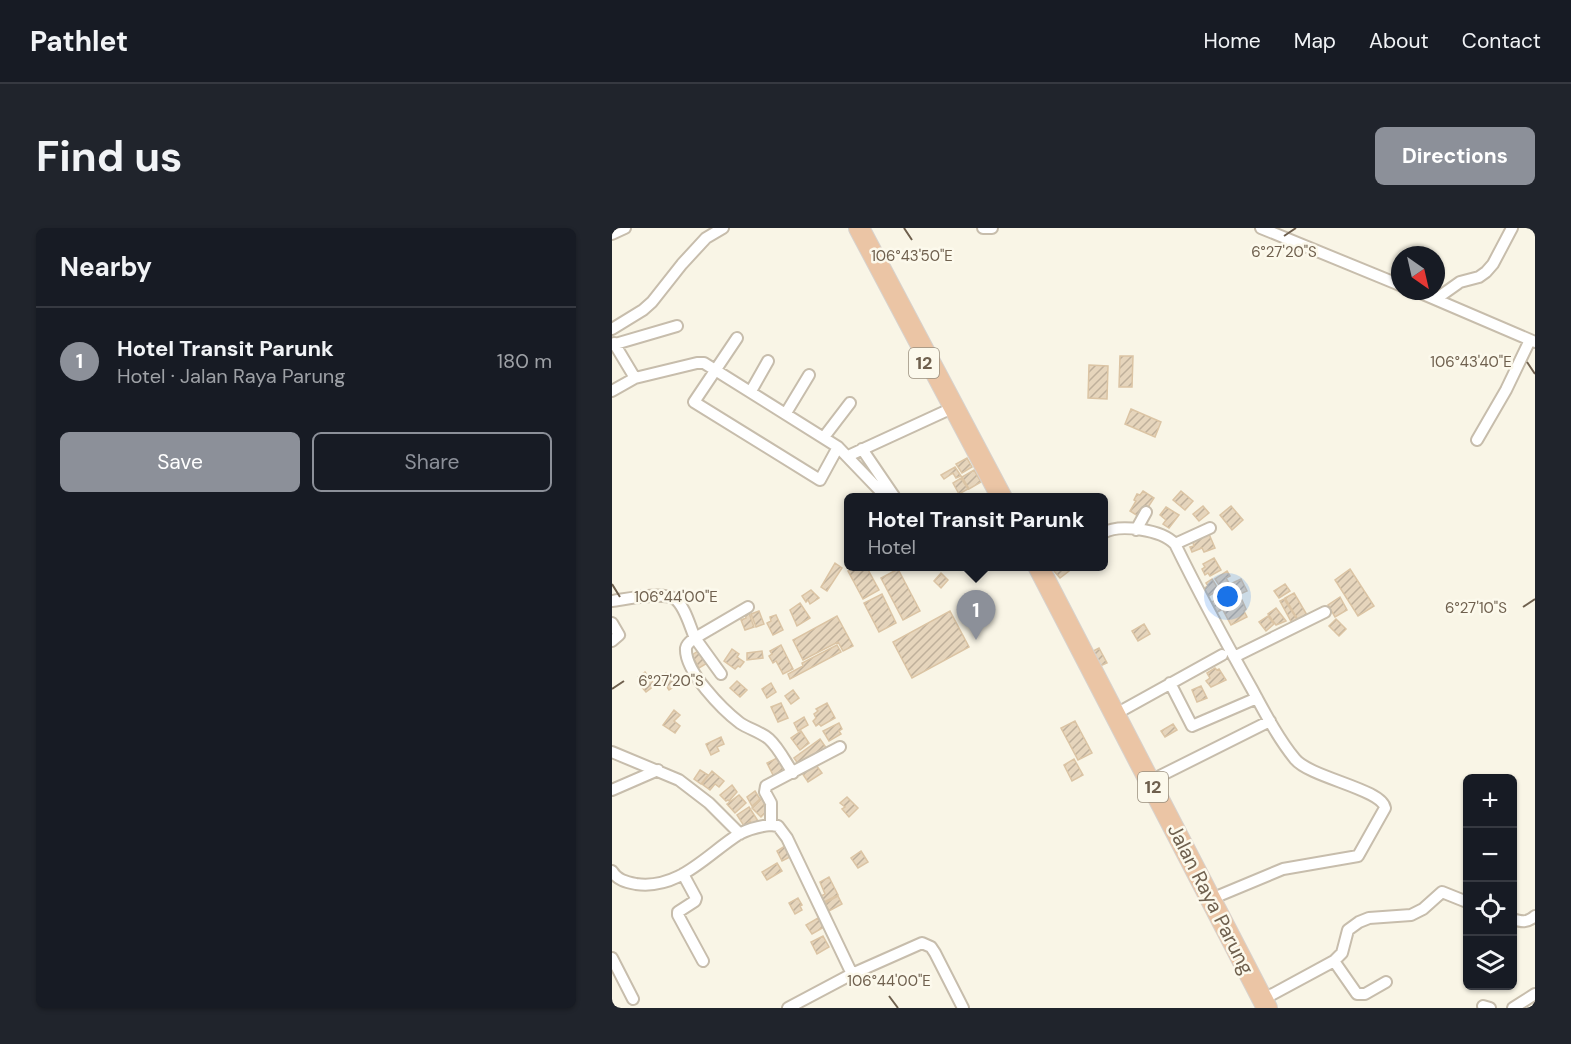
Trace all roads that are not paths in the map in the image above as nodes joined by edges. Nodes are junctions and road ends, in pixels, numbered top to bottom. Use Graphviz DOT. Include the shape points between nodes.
graph roads {
  1 [pos="625,228"];
  2 [pos="723,228"];
  3 [pos="854,228"];
  4 [pos="859,228"];
  5 [pos="983,228"];
  6 [pos="992,228"];
  7 [pos="1261,228"];
  8 [pos="1512,228"];
  9 [pos="612,234"];
  10 [pos="1391,281"];
  11 [pos="1445,293"];
  12 [pos="1438,300"];
  13 [pos="677,326"];
  14 [pos="612,329"];
  15 [pos="737,338"];
  16 [pos="1533,341"];
  17 [pos="613,344"];
  18 [pos="768,361"];
  19 [pos="714,370"];
  20 [pos="809,375"];
  21 [pos="635,378"];
  22 [pos="612,391"];
  23 [pos="751,391"];
  24 [pos="850,403"];
  25 [pos="948,410"];
  26 [pos="786,413"];
  27 [pos="824,437"];
  28 [pos="1477,440"];
  29 [pos="838,447"];
  30 [pos="862,449"];
  31 [pos="848,456"];
  32 [pos="882,493"];
  33 [pos="892,493"];
  34 [pos="992,493"];
  35 [pos="999,493"];
  36 [pos="1146,512"];
  37 [pos="1210,528"];
  38 [pos="1136,530"];
  39 [pos="1108,531"];
  40 [pos="1175,544"];
  41 [pos="1041,571"];
  42 [pos="612,601"];
  43 [pos="748,607"];
  44 [pos="1325,612"];
  45 [pos="612,622"];
  46 [pos="695,638"];
  47 [pos="612,641"];
  48 [pos="1222,655"];
  49 [pos="1234,657"];
  50 [pos="721,674"];
  51 [pos="1170,683"];
  52 [pos="1257,698"];
  53 [pos="1113,716"];
  54 [pos="1270,721"];
  55 [pos="840,747"];
  56 [pos="612,752"];
  57 [pos="658,770"];
  58 [pos="793,773"];
  59 [pos="1150,781"];
  60 [pos="612,790"];
  61 [pos="771,825"];
  62 [pos="740,834"];
  63 [pos="683,874"];
  64 [pos="613,876"];
  65 [pos="1211,899"];
  66 [pos="1463,900"];
  67 [pos="1535,916"];
  68 [pos="1517,920"];
  69 [pos="612,958"];
  70 [pos="703,961"];
  71 [pos="1334,961"];
  72 [pos="852,974"];
  73 [pos="1386,982"];
  74 [pos="1535,993"];
  75 [pos="633,999"];
  76 [pos="1261,1005"];
  77 [pos="788,1008"];
  78 [pos="963,1008"];
  79 [pos="1513,1008"];
  1 -- 9 [label="street"];
  2 -- 14 [label="street" via="706,238 652,302"];
  3 -- 25 [label="highway, 12"];
  4 -- 35 [label="highway, 12"];
  5 -- 6 [label="street"];
  7 -- 10 [label="street"];
  8 -- 11 [label="street" via="1486,272"];
  12 -- 16 [label="street"];
  13 -- 17 [label="street"];
  15 -- 19 [label="street"];
  16 -- 28 [label="street"];
  17 -- 21 [label="street"];
  18 -- 23 [label="street"];
  19 -- 21 [label="street" via="700,362"];
  19 -- 23 [label="street"];
  19 -- 29 [label="street" via="694,402 820,480"];
  20 -- 26 [label="street"];
  21 -- 22 [label="street"];
  23 -- 26 [label="street"];
  24 -- 27 [label="street"];
  25 -- 30 [label="street"];
  25 -- 34 [label="highway, 12"];
  26 -- 27 [label="street"];
  27 -- 29 [label="street"];
  29 -- 31 [label="street"];
  30 -- 31 [label="street"];
  30 -- 33 [label="street"];
  31 -- 32 [label="street"];
  36 -- 38 [label="street"];
  37 -- 40 [label="street"];
  38 -- 39 [label="street" via="1114,527"];
  38 -- 40 [label="street" via="1170,538"];
  40 -- 49 [label="street"];
  41 -- 53 [label="highway, Jalan Raya Parung / 12"];
  42 -- 46 [label="street" via="645,596 674,599"];
  43 -- 46 [label="street"];
  44 -- 49 [label="street"];
  45 -- 47 [label="street" via="619,634"];
  46 -- 50 [label="street"];
  46 -- 58 [label="street" via="686,650 707,690 741,723 770,740"];
  48 -- 51 [label="street"];
  49 -- 52 [label="street"];
  51 -- 52 [label="street" via="1192,726"];
  51 -- 53 [label="street"];
  52 -- 54 [label="street"];
  53 -- 59 [label="highway, Jalan Raya Parung / 12"];
  53 -- 76 [label="highway, Jalan Raya Parung / 12"];
  54 -- 59 [label="street"];
  54 -- 65 [label="street" via="1297,762 1380,798 1385,808 1358,856 1283,869"];
  55 -- 58 [label="street"];
  56 -- 57 [label="street"];
  57 -- 60 [label="street"];
  57 -- 62 [label="street" via="679,780 709,803"];
  58 -- 61 [label="street" via="764,789 771,803"];
  59 -- 65 [label="highway, Jalan Raya Parung / 12"];
  61 -- 62 [label="street"];
  61 -- 72 [label="street" via="778,826 787,838"];
  62 -- 63 [label="street"];
  63 -- 64 [label="street" via="665,883 647,885"];
  63 -- 70 [label="street" via="696,898 678,915"];
  65 -- 76 [label="highway, Jalan Raya Parung / 12"];
  66 -- 71 [label="street" via="1442,892 1411,915 1359,922 1348,930 1342,952"];
  67 -- 68 [label="street" via="1523,922"];
  69 -- 75 [label="street"];
  71 -- 73 [label="street" via="1357,994 1365,994"];
  71 -- 76 [label="street"];
  72 -- 77 [label="street"];
  72 -- 78 [label="street" via="922,944 935,953"];
  74 -- 79 [label="street"];
}
